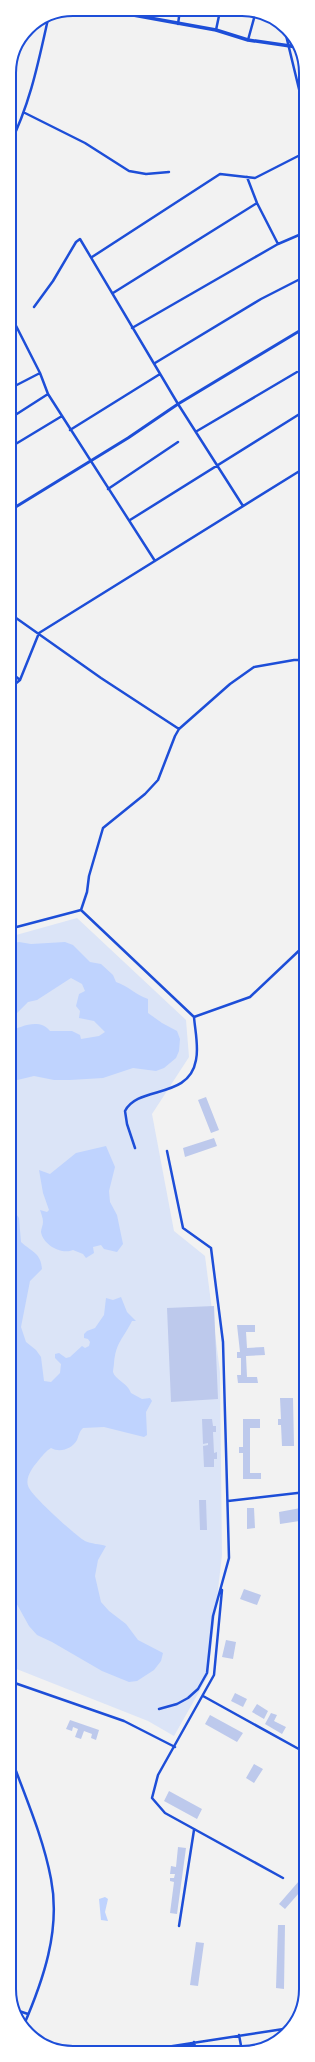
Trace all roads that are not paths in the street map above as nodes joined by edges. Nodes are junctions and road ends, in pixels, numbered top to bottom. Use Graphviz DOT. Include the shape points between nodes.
graph roads {
  1 [pos="140,16"];
  2 [pos="179,16"];
  3 [pos="219,16"];
  4 [pos="254,17"];
  5 [pos="47,22"];
  6 [pos="178,24"];
  7 [pos="216,30"];
  8 [pos="287,38"];
  9 [pos="248,40"];
  10 [pos="289,45"];
  11 [pos="292,46"];
  12 [pos="299,86"];
  13 [pos="25,113"];
  14 [pos="16,132"];
  15 [pos="299,156"];
  16 [pos="169,172"];
  17 [pos="247,177"];
  18 [pos="257,203"];
  19 [pos="299,235"];
  20 [pos="278,244"];
  21 [pos="92,257"];
  22 [pos="299,280"];
  23 [pos="113,293"];
  24 [pos="34,307"];
  25 [pos="16,326"];
  26 [pos="132,328"];
  27 [pos="299,331"];
  28 [pos="154,363"];
  29 [pos="297,372"];
  30 [pos="40,373"];
  31 [pos="160,374"];
  32 [pos="16,385"];
  33 [pos="48,394"];
  34 [pos="178,404"];
  35 [pos="299,414"];
  36 [pos="16,415"];
  37 [pos="62,416"];
  38 [pos="70,430"];
  39 [pos="197,431"];
  40 [pos="178,442"];
  41 [pos="16,444"];
  42 [pos="90,461"];
  43 [pos="217,467"];
  44 [pos="299,471"];
  45 [pos="108,489"];
  46 [pos="243,506"];
  47 [pos="16,507"];
  48 [pos="130,520"];
  49 [pos="155,561"];
  50 [pos="16,618"];
  51 [pos="39,634"];
  52 [pos="299,660"];
  53 [pos="16,677"];
  54 [pos="20,680"];
  55 [pos="16,683"];
  56 [pos="179,729"];
  57 [pos="81,910"];
  58 [pos="16,927"];
  59 [pos="299,950"];
  60 [pos="194,1017"];
  61 [pos="135,1148"];
  62 [pos="167,1151"];
  63 [pos="299,1493"];
  64 [pos="228,1502"];
  65 [pos="223,1584"];
  66 [pos="16,1683"];
  67 [pos="203,1696"];
  68 [pos="159,1709"];
  69 [pos="175,1747"];
  70 [pos="299,1749"];
  71 [pos="16,1773"];
  72 [pos="194,1830"];
  73 [pos="283,1878"];
  74 [pos="179,1926"];
  75 [pos="20,2011"];
  76 [pos="28,2014"];
  77 [pos="26,2020"];
  78 [pos="282,2029"];
  79 [pos="239,2035"];
  80 [pos="194,2042"];
  81 [pos="170,2046"];
  82 [pos="195,2046"];
  83 [pos="241,2046"];
  1 -- 6 [label="main road"];
  2 -- 6 [label="street"];
  3 -- 7 [label="street"];
  4 -- 9 [label="street"];
  5 -- 13 [label="street"];
  6 -- 7 [label="main road"];
  7 -- 9 [label="main road"];
  8 -- 10 [label="street"];
  9 -- 10 [label="main road"];
  10 -- 11 [label="main road"];
  10 -- 12 [label="street"];
  13 -- 14 [label="street"];
  13 -- 16 [label="street" via="85,143 129,171 146,174"];
  15 -- 17 [label="street" via="255,178"];
  17 -- 18 [label="street"];
  17 -- 21 [label="street" via="220,174"];
  18 -- 20 [label="street"];
  18 -- 23 [label="street"];
  19 -- 20 [label="street"];
  20 -- 26 [label="street"];
  21 -- 23 [label="street"];
  21 -- 24 [label="street" via="80,239 76,242"];
  22 -- 28 [label="street" via="261,299"];
  23 -- 26 [label="street"];
  25 -- 30 [label="street"];
  26 -- 28 [label="street"];
  27 -- 34 [label="street"];
  28 -- 31 [label="street"];
  29 -- 39 [label="street"];
  30 -- 32 [label="street"];
  30 -- 33 [label="street"];
  31 -- 34 [label="street"];
  31 -- 38 [label="street"];
  33 -- 36 [label="street"];
  33 -- 37 [label="street"];
  34 -- 39 [label="street"];
  34 -- 42 [label="street"];
  35 -- 43 [label="street"];
  37 -- 38 [label="street"];
  37 -- 41 [label="street"];
  38 -- 42 [label="street"];
  39 -- 43 [label="street"];
  40 -- 45 [label="street"];
  42 -- 45 [label="street"];
  42 -- 47 [label="street"];
  43 -- 46 [label="street"];
  43 -- 48 [label="street"];
  44 -- 46 [label="street"];
  45 -- 48 [label="street"];
  46 -- 49 [label="street"];
  48 -- 49 [label="street"];
  49 -- 51 [label="street"];
  50 -- 51 [label="street"];
  51 -- 54 [label="street"];
  51 -- 56 [label="street"];
  52 -- 56 [label="street" via="254,667 230,684"];
  53 -- 54 [label="street"];
  54 -- 55 [label="street"];
  56 -- 57 [label="street" via="158,780 103,828"];
  57 -- 58 [label="street"];
  57 -- 60 [label="street"];
  59 -- 60 [label="street" via="250,996"];
  60 -- 61 [label="street" via="196,1060 187,1078 172,1088 132,1102 125,1111"];
  62 -- 64 [label="street" via="183,1228 211,1248 223,1342"];
  63 -- 64 [label="street"];
  64 -- 65 [label="street" via="229,1558"];
  65 -- 67 [label="street" via="214,1675"];
  65 -- 68 [label="street" via="213,1616 207,1674 198,1689 188,1698 178,1704"];
  66 -- 69 [label="street" via="124,1721"];
  67 -- 69 [label="street"];
  67 -- 70 [label="street"];
  69 -- 72 [label="street" via="158,1775 152,1798 165,1813"];
  71 -- 76 [label="street" via="52,1880 54,1914 50,1948"];
  72 -- 73 [label="street"];
  72 -- 74 [label="street"];
  75 -- 76 [label="street"];
  76 -- 77 [label="street"];
  78 -- 79 [label="street"];
  79 -- 80 [label="street"];
  79 -- 83 [label="street"];
  80 -- 81 [label="street"];
  80 -- 82 [label="street"];
}
